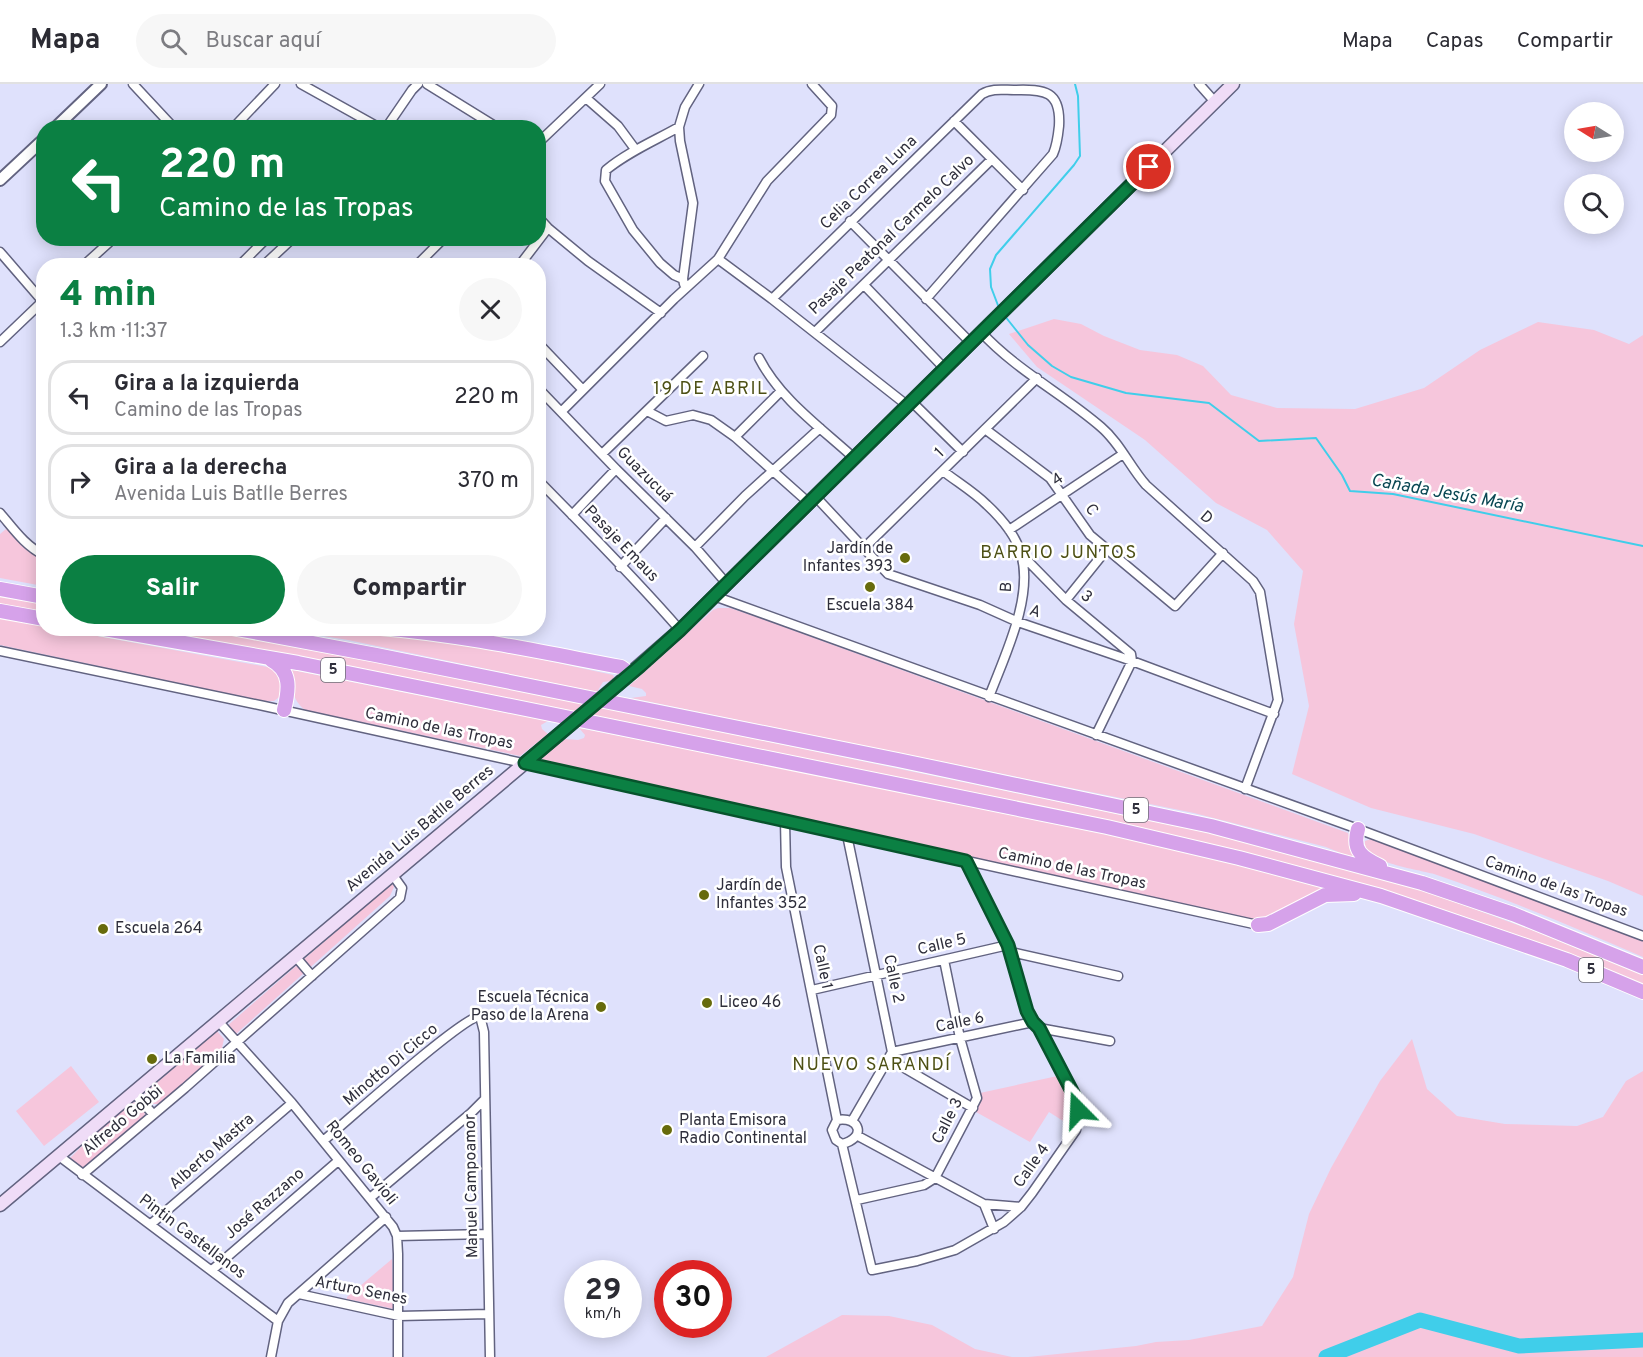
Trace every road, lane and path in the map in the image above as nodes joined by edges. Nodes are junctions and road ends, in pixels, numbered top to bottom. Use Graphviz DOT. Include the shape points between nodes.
graph roads {
  1 [pos="101,84"];
  2 [pos="133,84"];
  3 [pos="274,84"];
  4 [pos="301,84"];
  5 [pos="418,84"];
  6 [pos="427,84"];
  7 [pos="600,84"];
  8 [pos="699,84"];
  9 [pos="812,84"];
  10 [pos="1199,84"];
  11 [pos="1233,84"];
  12 [pos="985,87"];
  13 [pos="586,98"];
  14 [pos="1215,102"];
  15 [pos="64,120"];
  16 [pos="167,120"];
  17 [pos="240,120"];
  18 [pos="366,120"];
  19 [pos="391,120"];
  20 [pos="485,120"];
  21 [pos="954,121"];
  22 [pos="680,127"];
  23 [pos="546,136"];
  24 [pos="36,146"];
  25 [pos="635,149"];
  26 [pos="991,160"];
  27 [pos="0,180"];
  28 [pos="1023,190"];
  29 [pos="850,221"];
  30 [pos="548,228"];
  31 [pos="546,231"];
  32 [pos="105,246"];
  33 [pos="284,246"];
  34 [pos="436,246"];
  35 [pos="534,246"];
  36 [pos="0,252"];
  37 [pos="92,258"];
  38 [pos="272,258"];
  39 [pos="424,258"];
  40 [pos="525,258"];
  41 [pos="718,259"];
  42 [pos="888,261"];
  43 [pos="684,283"];
  44 [pos="864,285"];
  45 [pos="36,294"];
  46 [pos="772,299"];
  47 [pos="926,299"];
  48 [pos="36,309"];
  49 [pos="661,312"];
  50 [pos="814,332"];
  51 [pos="981,332"];
  52 [pos="0,342"];
  53 [pos="971,343"];
  54 [pos="546,351"];
  55 [pos="703,356"];
  56 [pos="759,358"];
  57 [pos="945,369"];
  58 [pos="1037,378"];
  59 [pos="582,389"];
  60 [pos="780,392"];
  61 [pos="546,396"];
  62 [pos="910,404"];
  63 [pos="561,411"];
  64 [pos="647,411"];
  65 [pos="820,428"];
  66 [pos="986,429"];
  67 [pos="735,437"];
  68 [pos="963,452"];
  69 [pos="602,454"];
  70 [pos="1123,454"];
  71 [pos="854,458"];
  72 [pos="616,469"];
  73 [pos="772,471"];
  74 [pos="943,471"];
  75 [pos="546,488"];
  76 [pos="1063,495"];
  77 [pos="812,500"];
  78 [pos="0,513"];
  79 [pos="572,515"];
  80 [pos="666,518"];
  81 [pos="1008,530"];
  82 [pos="695,547"];
  83 [pos="863,549"];
  84 [pos="1107,549"];
  85 [pos="36,551"];
  86 [pos="1223,553"];
  87 [pos="1021,554"];
  88 [pos="621,567"];
  89 [pos="728,584"];
  90 [pos="0,589"];
  91 [pos="36,596"];
  92 [pos="714,596"];
  93 [pos="1066,600"];
  94 [pos="0,611"];
  95 [pos="36,618"];
  96 [pos="1018,622"];
  97 [pos="680,630"];
  98 [pos="145,636"];
  99 [pos="274,636"];
  100 [pos="456,636"];
  101 [pos="1,652"];
  102 [pos="267,657"];
  103 [pos="1132,661"];
  104 [pos="631,674"];
  105 [pos="989,697"];
  106 [pos="284,711"];
  107 [pos="1274,714"];
  108 [pos="1096,735"];
  109 [pos="525,763"];
  110 [pos="1245,789"];
  111 [pos="785,820"];
  112 [pos="1358,829"];
  113 [pos="847,835"];
  114 [pos="966,861"];
  115 [pos="392,874"];
  116 [pos="1403,878"];
  117 [pos="1381,896"];
  118 [pos="1258,926"];
  119 [pos="1643,936"];
  120 [pos="1010,948"];
  121 [pos="295,956"];
  122 [pos="944,960"];
  123 [pos="1643,967"];
  124 [pos="877,975"];
  125 [pos="312,976"];
  126 [pos="1118,976"];
  127 [pos="812,990"];
  128 [pos="1643,992"];
  129 [pos="480,1016"];
  130 [pos="218,1021"];
  131 [pos="1036,1025"];
  132 [pos="960,1038"];
  133 [pos="1110,1041"];
  134 [pos="236,1042"];
  135 [pos="891,1056"];
  136 [pos="134,1093"];
  137 [pos="485,1099"];
  138 [pos="292,1103"];
  139 [pos="973,1108"];
  140 [pos="153,1114"];
  141 [pos="837,1120"];
  142 [pos="852,1121"];
  143 [pos="858,1136"];
  144 [pos="323,1141"];
  145 [pos="842,1144"];
  146 [pos="59,1156"];
  147 [pos="338,1161"];
  148 [pos="82,1175"];
  149 [pos="935,1178"];
  150 [pos="370,1198"];
  151 [pos="857,1200"];
  152 [pos="984,1204"];
  153 [pos="0,1205"];
  154 [pos="1021,1207"];
  155 [pos="386,1217"];
  156 [pos="151,1224"];
  157 [pos="994,1228"];
  158 [pos="487,1234"];
  159 [pos="397,1236"];
  160 [pos="212,1270"];
  161 [pos="299,1293"];
  162 [pos="489,1314"];
  163 [pos="399,1316"];
  164 [pos="278,1321"];
  165 [pos="271,1357"];
  166 [pos="398,1357"];
  167 [pos="490,1357"];
  1 -- 15 [label="street"];
  2 -- 16 [label="street"];
  3 -- 17 [label="street"];
  4 -- 18 [label="street"];
  5 -- 19 [label="street"];
  6 -- 20 [label="street"];
  7 -- 13 [label="street"];
  8 -- 22 [label="street" via="685,107"];
  9 -- 41 [label="street" via="833,109 831,115 767,181"];
  10 -- 14 [label="street"];
  11 -- 14 [label="main road, Avenida Luis Batlle Berres"];
  12 -- 21 [label="street, Celia Correa Luna"];
  12 -- 28 [label="street" via="1038,89 1049,94 1059,107 1053,154"];
  13 -- 23 [label="street"];
  13 -- 25 [label="street" via="618,126"];
  14 -- 51 [label="main road, Avenida Luis Batlle Berres"];
  21 -- 26 [label="street"];
  21 -- 29 [label="street, Celia Correa Luna"];
  22 -- 25 [label="street"];
  22 -- 43 [label="street" via="693,203"];
  24 -- 27 [label="street"];
  25 -- 43 [label="street" via="606,171 605,181 633,230 660,263"];
  26 -- 28 [label="street"];
  26 -- 42 [label="street, Pasaje Peatonal Carmelo Calvo"];
  28 -- 47 [label="street"];
  29 -- 42 [label="street"];
  29 -- 46 [label="street, Celia Correa Luna"];
  30 -- 31 [label="street"];
  30 -- 49 [label="street"];
  32 -- 37 [label="street"];
  33 -- 38 [label="street"];
  34 -- 39 [label="street"];
  35 -- 40 [label="street"];
  36 -- 45 [label="street"];
  41 -- 43 [label="street"];
  41 -- 46 [label="street"];
  42 -- 44 [label="street, Pasaje Peatonal Carmelo Calvo"];
  42 -- 47 [label="street"];
  43 -- 49 [label="street"];
  44 -- 50 [label="street, Pasaje Peatonal Carmelo Calvo"];
  44 -- 57 [label="street"];
  46 -- 50 [label="street"];
  47 -- 53 [label="street"];
  48 -- 52 [label="street"];
  49 -- 59 [label="street"];
  50 -- 62 [label="street"];
  51 -- 53 [label="main road, Avenida Luis Batlle Berres"];
  51 -- 58 [label="street, D" via="996,349"];
  53 -- 57 [label="main road, Avenida Luis Batlle Berres"];
  54 -- 59 [label="street"];
  55 -- 64 [label="street"];
  56 -- 60 [label="street"];
  57 -- 62 [label="main road, Avenida Luis Batlle Berres"];
  58 -- 66 [label="street, 1"];
  58 -- 70 [label="street, D" via="1103,429"];
  59 -- 63 [label="street"];
  60 -- 65 [label="street"];
  60 -- 67 [label="street"];
  61 -- 63 [label="street, Guazucuá"];
  62 -- 68 [label="street"];
  62 -- 71 [label="main road, Avenida Luis Batlle Berres"];
  63 -- 69 [label="street, Guazucuá"];
  64 -- 67 [label="street, A" via="666,421 699,415"];
  64 -- 69 [label="street"];
  65 -- 71 [label="street"];
  65 -- 73 [label="street"];
  66 -- 68 [label="street, 1"];
  66 -- 76 [label="street, C" via="1050,478"];
  67 -- 73 [label="street, A"];
  68 -- 74 [label="street, 1"];
  69 -- 72 [label="street, Guazucuá"];
  70 -- 76 [label="street, 4"];
  70 -- 86 [label="street, D" via="1146,485"];
  71 -- 77 [label="main road, Avenida Luis Batlle Berres"];
  72 -- 79 [label="street"];
  72 -- 80 [label="street, Guazucuá"];
  73 -- 77 [label="street, A"];
  73 -- 82 [label="street"];
  74 -- 81 [label="street, B" via="986,503"];
  74 -- 83 [label="street, 1"];
  75 -- 79 [label="street, Pasaje Emaus"];
  76 -- 81 [label="street, 4"];
  76 -- 84 [label="street, C" via="1090,535"];
  77 -- 83 [label="street, A"];
  77 -- 89 [label="main road, Avenida Luis Batlle Berres"];
  78 -- 85 [label="street"];
  79 -- 88 [label="street, Pasaje Emaus"];
  80 -- 82 [label="street, Guazucuá"];
  80 -- 88 [label="street"];
  81 -- 87 [label="street, B"];
  82 -- 89 [label="street, Guazucuá"];
  83 -- 96 [label="street, A" via="888,574"];
  84 -- 86 [label="street, C" via="1175,606"];
  84 -- 93 [label="street"];
  86 -- 107 [label="street, D" via="1260,592 1278,700"];
  87 -- 93 [label="street, 3"];
  87 -- 96 [label="street, B" via="1023,590"];
  88 -- 97 [label="street, Pasaje Emaus"];
  89 -- 92 [label="main road, Avenida Luis Batlle Berres"];
  90 -- 91 [label="highway"];
  92 -- 97 [label="main road, Avenida Luis Batlle Berres"];
  92 -- 105 [label="street, Camino de las Tropas"];
  93 -- 103 [label="street, 3" via="1131,654"];
  94 -- 95 [label="highway"];
  96 -- 103 [label="street, A"];
  96 -- 105 [label="street, B"];
  97 -- 104 [label="main road, Avenida Luis Batlle Berres"];
  98 -- 102 [label="highway, 5"];
  99 -- 116 [label="highway, 5" via="1112,804 1266,840"];
  100 -- 104 [label="highway" via="621,667"];
  101 -- 106 [label="street, Camino de las Tropas"];
  102 -- 106 [label="highway" via="287,677"];
  102 -- 117 [label="highway, 5" via="1107,827"];
  103 -- 107 [label="street, A"];
  103 -- 108 [label="street"];
  104 -- 109 [label="main road, Avenida Luis Batlle Berres, bridge"];
  105 -- 108 [label="street, Camino de las Tropas"];
  106 -- 109 [label="street, Camino de las Tropas"];
  107 -- 110 [label="street, D"];
  108 -- 110 [label="street, Camino de las Tropas"];
  109 -- 111 [label="street, Camino de las Tropas"];
  109 -- 115 [label="main road, Avenida Luis Batlle Berres"];
  110 -- 112 [label="street, Camino de las Tropas"];
  111 -- 113 [label="street, Camino de las Tropas"];
  111 -- 127 [label="street, Calle 1" via="786,867"];
  112 -- 116 [label="highway" via="1355,840 1360,853"];
  112 -- 119 [label="street, Camino de las Tropas"];
  113 -- 114 [label="street, Camino de las Tropas"];
  113 -- 124 [label="street, Calle 2"];
  114 -- 118 [label="street, Camino de las Tropas"];
  114 -- 120 [label="street, Calle 4"];
  115 -- 121 [label="main road, Avenida Luis Batlle Berres"];
  115 -- 125 [label="street, Alfredo Gobbi" via="402,888 400,898"];
  116 -- 123 [label="highway, 5" via="1513,914"];
  117 -- 118 [label="highway" via="1325,895"];
  117 -- 128 [label="highway, 5" via="1567,960"];
  120 -- 122 [label="street, Calle 5"];
  120 -- 126 [label="street, Calle 5"];
  120 -- 131 [label="street, Calle 4" via="1027,1011"];
  121 -- 125 [label="street"];
  121 -- 130 [label="main road, Avenida Luis Batlle Berres"];
  122 -- 124 [label="street, Calle 5"];
  122 -- 132 [label="street, Calle 3"];
  124 -- 127 [label="street, Calle 5"];
  124 -- 135 [label="street, Calle 2"];
  125 -- 134 [label="street, Alfredo Gobbi"];
  127 -- 141 [label="street, Calle 1"];
  129 -- 137 [label="street, Manuel Campoamor" via="484,1032"];
  129 -- 144 [label="street, Minotto Di Cicco" via="452,1033"];
  130 -- 134 [label="street, Romeo Gavioli"];
  130 -- 136 [label="main road, Avenida Luis Batlle Berres"];
  131 -- 132 [label="street, Calle 6"];
  131 -- 133 [label="street, Calle 6"];
  131 -- 154 [label="street, Calle 4" via="1075,1097 1078,1120 1076,1130"];
  132 -- 135 [label="street, Calle 6"];
  132 -- 139 [label="street, Calle 3" via="976,1098"];
  134 -- 138 [label="street, Romeo Gavioli"];
  134 -- 140 [label="street, Alfredo Gobbi"];
  135 -- 139 [label="street"];
  135 -- 142 [label="street"];
  136 -- 140 [label="street"];
  136 -- 146 [label="main road, Avenida Luis Batlle Berres"];
  137 -- 150 [label="street"];
  137 -- 158 [label="street, Manuel Campoamor"];
  138 -- 144 [label="street, Romeo Gavioli"];
  138 -- 156 [label="street, Alberto Mastra"];
  139 -- 149 [label="street, Calle 3"];
  140 -- 148 [label="street, Alfredo Gobbi"];
  141 -- 142 [label="street"];
  141 -- 145 [label="street" via="832,1130"];
  142 -- 143 [label="street"];
  143 -- 145 [label="street"];
  143 -- 149 [label="street"];
  144 -- 147 [label="street, Romeo Gavioli"];
  145 -- 151 [label="street"];
  146 -- 148 [label="street, Pintin Castellanos"];
  146 -- 153 [label="main road, Avenida Luis Batlle Berres"];
  147 -- 150 [label="street, Romeo Gavioli"];
  147 -- 160 [label="street, José Razzano"];
  148 -- 156 [label="street, Pintin Castellanos"];
  149 -- 151 [label="street" via="924,1185"];
  149 -- 152 [label="street"];
  150 -- 155 [label="street, Romeo Gavioli"];
  151 -- 157 [label="street, Calle 4" via="872,1270 955,1250"];
  152 -- 154 [label="street"];
  152 -- 157 [label="street"];
  154 -- 157 [label="street, Calle 4"];
  155 -- 159 [label="street, Romeo Gavioli"];
  155 -- 161 [label="street"];
  156 -- 160 [label="street, Pintin Castellanos"];
  158 -- 159 [label="street"];
  158 -- 162 [label="street, Manuel Campoamor"];
  159 -- 163 [label="street, Romeo Gavioli"];
  160 -- 164 [label="street, Pintin Castellanos"];
  161 -- 163 [label="street, Arturo Senes"];
  161 -- 164 [label="street"];
  162 -- 163 [label="street, Arturo Senes"];
  162 -- 167 [label="street, Manuel Campoamor"];
  163 -- 166 [label="street, Romeo Gavioli"];
  164 -- 165 [label="street"];
}
